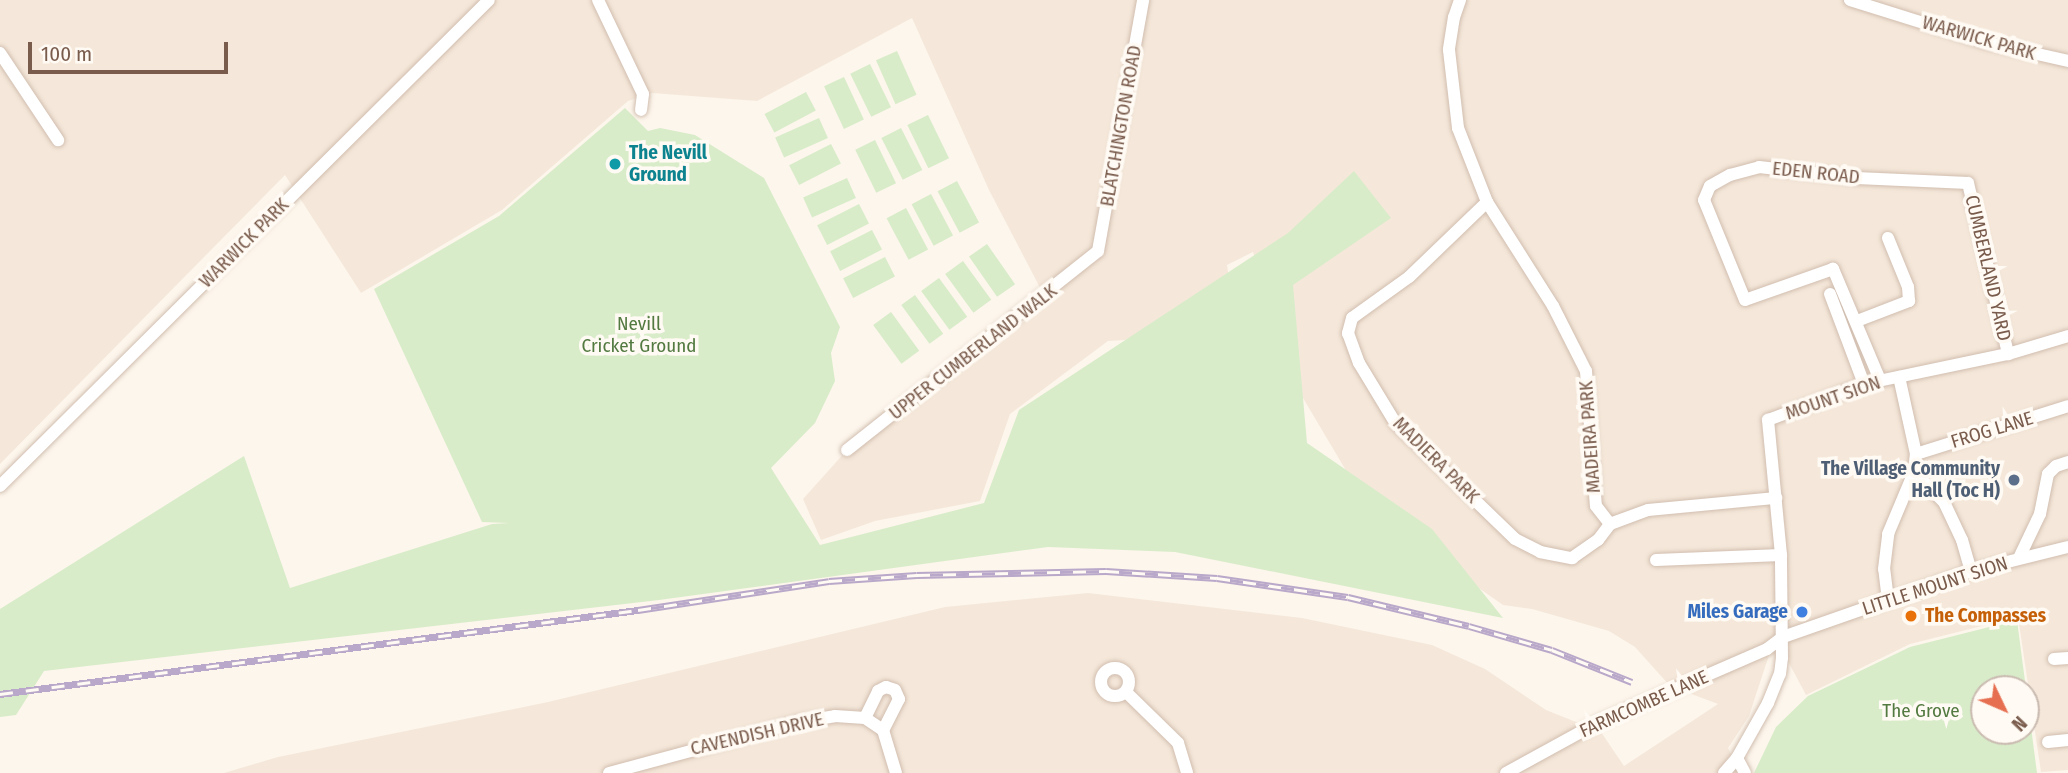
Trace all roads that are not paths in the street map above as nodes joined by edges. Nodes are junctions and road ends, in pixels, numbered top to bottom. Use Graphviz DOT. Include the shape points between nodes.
graph roads {
  1 [pos="489,0"];
  2 [pos="598,0"];
  3 [pos="1143,0"];
  4 [pos="1460,0"];
  5 [pos="1850,0"];
  6 [pos="0,53"];
  7 [pos="2068,61"];
  8 [pos="641,110"];
  9 [pos="58,140"];
  10 [pos="1968,183"];
  11 [pos="1487,202"];
  12 [pos="1888,238"];
  13 [pos="1098,251"];
  14 [pos="1830,293"];
  15 [pos="1857,321"];
  16 [pos="2068,336"];
  17 [pos="2008,354"];
  18 [pos="1899,377"];
  19 [pos="1880,380"];
  20 [pos="1864,384"];
  21 [pos="2068,406"];
  22 [pos="847,450"];
  23 [pos="1916,454"];
  24 [pos="2068,462"];
  25 [pos="1913,472"];
  26 [pos="0,486"];
  27 [pos="1776,498"];
  28 [pos="1611,524"];
  29 [pos="2068,547"];
  30 [pos="1781,555"];
  31 [pos="2019,558"];
  32 [pos="1656,560"];
  33 [pos="1971,571"];
  34 [pos="1888,600"];
  35 [pos="1783,637"];
  36 [pos="2068,658"];
  37 [pos="2053,659"];
  38 [pos="1126,692"];
  39 [pos="865,718"];
  40 [pos="883,730"];
  41 [pos="2068,740"];
  42 [pos="2048,742"];
  43 [pos="1737,758"];
  44 [pos="609,773"];
  45 [pos="896,773"];
  46 [pos="1187,773"];
  47 [pos="1506,773"];
  48 [pos="1724,773"];
  49 [pos="1745,773"];
  1 -- 26 [label="street, WARWICK PARK"];
  2 -- 8 [label="street" via="643,94"];
  3 -- 13 [label="street, BLATCHINGTON ROAD"];
  4 -- 11 [label="street, MADEIRA PARK" via="1449,50 1458,128"];
  5 -- 7 [label="street, WARWICK PARK" via="1984,42"];
  6 -- 9 [label="street"];
  10 -- 15 [label="street, EDEN ROAD" via="1759,167 1730,176 1705,192 1704,200 1745,300 1833,270"];
  10 -- 17 [label="street, CUMBERLAND YARD"];
  11 -- 28 [label="street, MADEIRA PARK" via="1553,306 1586,371 1596,506"];
  11 -- 28 [label="street, MADIERA PARK" via="1409,277 1352,318 1348,333 1359,363 1396,424 1515,539 1540,552 1572,558 1591,547"];
  12 -- 15 [label="street" via="1909,301"];
  13 -- 22 [label="street, UPPER CUMBERLAND WALK"];
  14 -- 20 [label="street"];
  15 -- 19 [label="street, EDEN ROAD"];
  16 -- 17 [label="street, MOUNT SION"];
  17 -- 18 [label="street, MOUNT SION"];
  18 -- 19 [label="street, MOUNT SION"];
  18 -- 23 [label="street"];
  19 -- 20 [label="street, MOUNT SION"];
  20 -- 27 [label="street, MOUNT SION" via="1768,420"];
  21 -- 23 [label="street, FROG LANE"];
  23 -- 25 [label="street"];
  24 -- 31 [label="street, LITTLE MOUNT SION" via="2048,474 2040,514"];
  25 -- 33 [label="street" via="1944,502"];
  25 -- 34 [label="street" via="1888,534 1884,569"];
  27 -- 28 [label="street" via="1648,510"];
  27 -- 30 [label="street, MOUNT SION"];
  29 -- 31 [label="street"];
  30 -- 32 [label="street"];
  30 -- 35 [label="street, MOUNT SION"];
  31 -- 33 [label="street, LITTLE MOUNT SION"];
  33 -- 34 [label="street, LITTLE MOUNT SION"];
  34 -- 35 [label="street, LITTLE MOUNT SION"];
  35 -- 43 [label="street, MOUNT SION" via="1780,674"];
  35 -- 47 [label="street, FARMCOMBE LANE" via="1767,649 1597,723"];
  36 -- 37 [label="street"];
  38 -- 46 [label="street" via="1178,743"];
  39 -- 40 [label="street"];
  39 -- 40 [label="street" via="878,691 886,687 895,690 899,699"];
  39 -- 44 [label="street, CAVENDISH DRIVE" via="835,716 798,722"];
  40 -- 45 [label="street"];
  41 -- 42 [label="street"];
  43 -- 48 [label="street, MOUNT SION"];
  43 -- 49 [label="street"];
}
